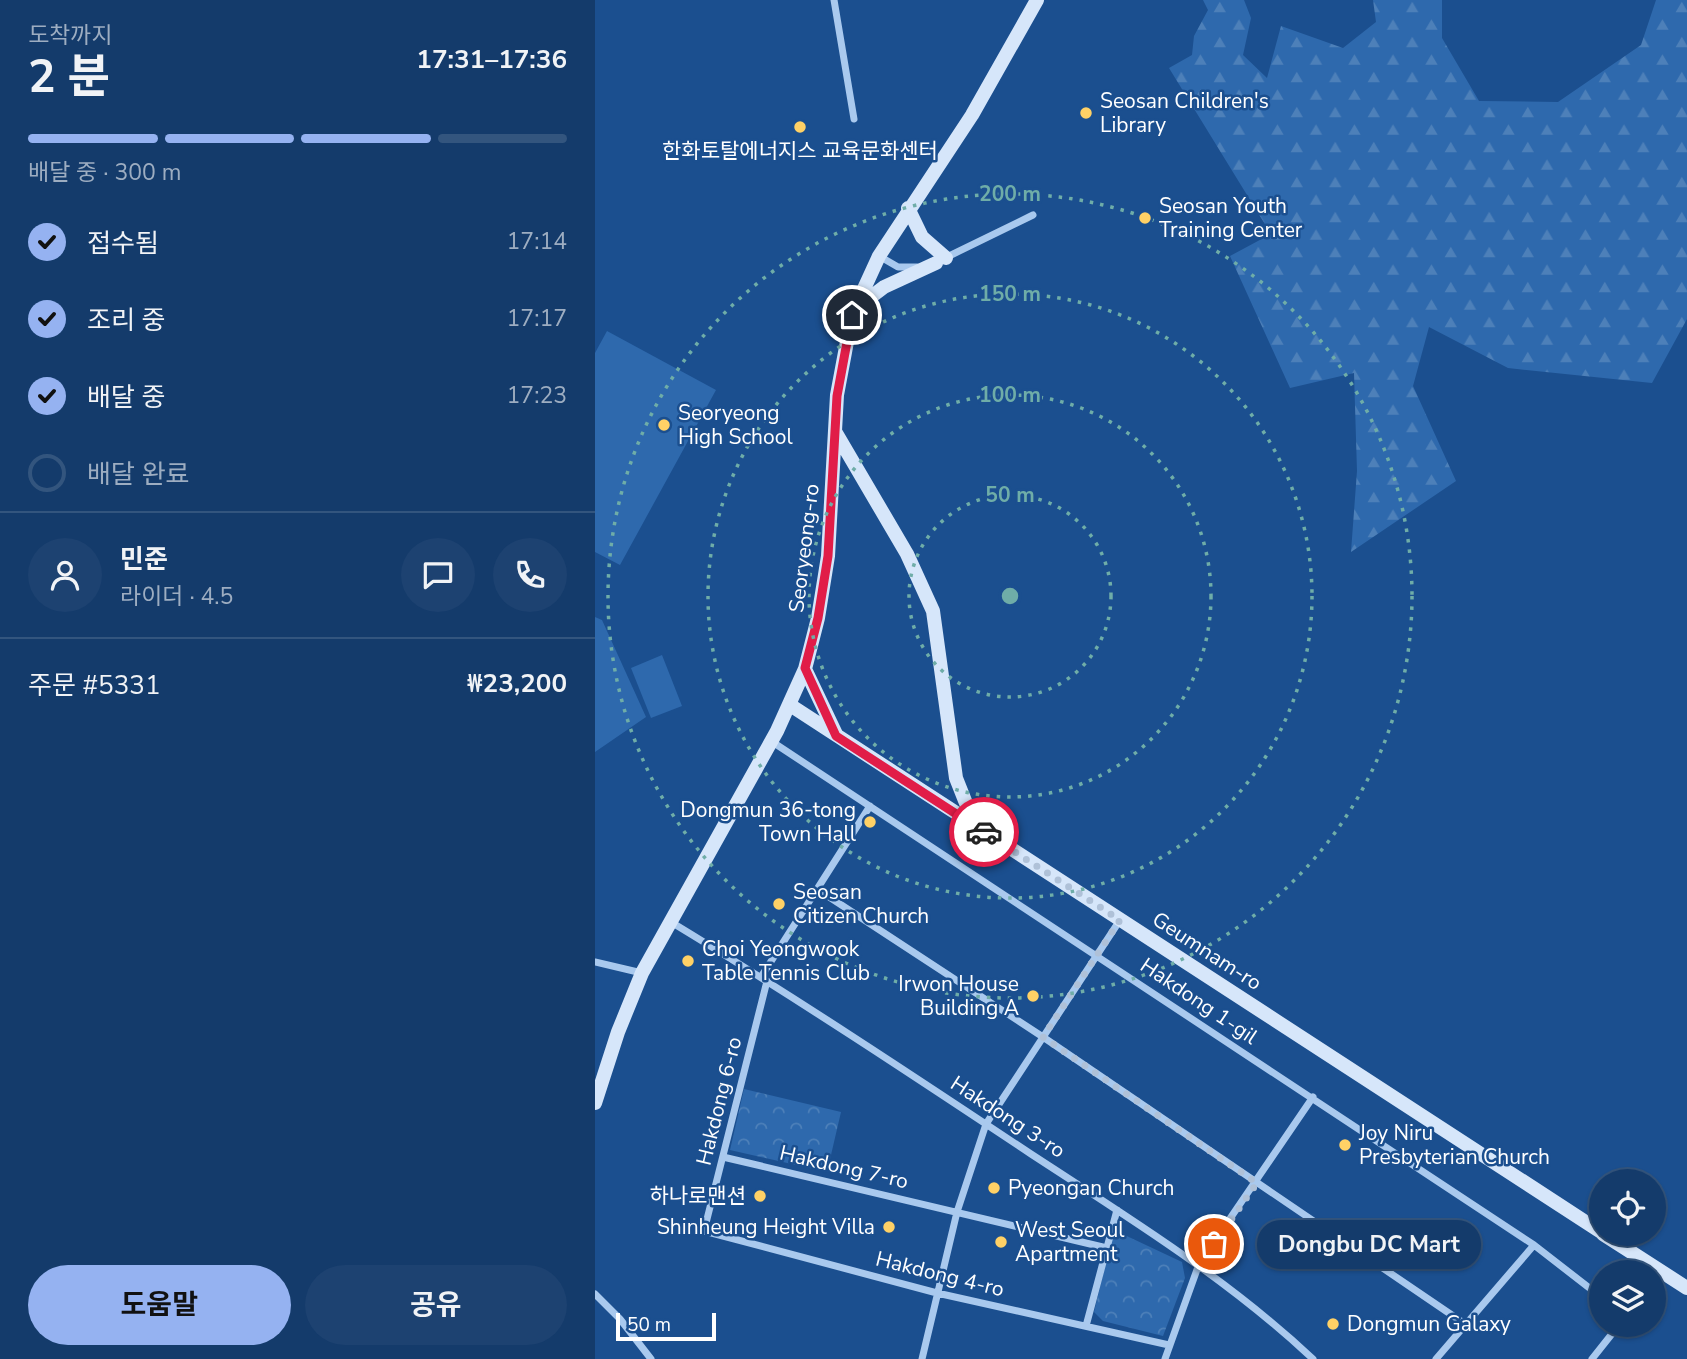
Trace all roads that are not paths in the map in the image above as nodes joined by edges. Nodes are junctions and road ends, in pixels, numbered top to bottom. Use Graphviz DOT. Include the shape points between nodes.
graph roads {
  1 [pos="834,0"];
  2 [pos="1037,0"];
  3 [pos="854,119"];
  4 [pos="908,208"];
  5 [pos="1033,215"];
  6 [pos="879,256"];
  7 [pos="941,260"];
  8 [pos="852,315"];
  9 [pos="835,432"];
  10 [pos="805,668"];
  11 [pos="790,705"];
  12 [pos="836,736"];
  13 [pos="771,741"];
  14 [pos="870,806"];
  15 [pos="975,826"];
  16 [pos="817,889"];
  17 [pos="1120,920"];
  18 [pos="671,922"];
  19 [pos="1098,954"];
  20 [pos="595,962"];
  21 [pos="642,973"];
  22 [pos="764,979"];
  23 [pos="1043,1037"];
  24 [pos="1313,1097"];
  25 [pos="595,1103"];
  26 [pos="986,1124"];
  27 [pos="723,1157"];
  28 [pos="1257,1183"];
  29 [pos="1117,1210"];
  30 [pos="957,1212"];
  31 [pos="1589,1225"];
  32 [pos="704,1231"];
  33 [pos="1534,1245"];
  34 [pos="1619,1246"];
  35 [pos="1107,1248"];
  36 [pos="1637,1260"];
  37 [pos="1199,1264"];
  38 [pos="1666,1279"];
  39 [pos="1589,1288"];
  40 [pos="1687,1288"];
  41 [pos="937,1293"];
  42 [pos="595,1294"];
  43 [pos="1465,1324"];
  44 [pos="1086,1326"];
  45 [pos="1609,1337"];
  46 [pos="1169,1345"];
  47 [pos="651,1359"];
  48 [pos="922,1359"];
  49 [pos="1165,1359"];
  50 [pos="1313,1359"];
  51 [pos="1436,1359"];
  52 [pos="1592,1359"];
  1 -- 3 [label="street"];
  2 -- 4 [label="street, Seoryeong-ro" via="972,115"];
  4 -- 6 [label="street, Seoryeong-ro"];
  4 -- 7 [label="street" via="922,237"];
  5 -- 7 [label="street"];
  6 -- 7 [label="street" via="906,268"];
  6 -- 8 [label="street, Seoryeong-ro"];
  7 -- 8 [label="street" via="877,291"];
  8 -- 9 [label="street, Seoryeong-ro" via="840,369"];
  9 -- 10 [label="street, Seoryeong-ro" via="828,556"];
  9 -- 15 [label="street" via="907,554 933,611 956,778"];
  10 -- 11 [label="street, Seoryeong-ro"];
  10 -- 12 [label="street"];
  11 -- 12 [label="street, Geumnam-ro"];
  11 -- 13 [label="street, Seoryeong-ro"];
  12 -- 15 [label="street, Geumnam-ro"];
  13 -- 14 [label="street, Hakdong 1-gil"];
  13 -- 18 [label="street, Seoryeong-ro"];
  14 -- 16 [label="street, Hakdong 6-ro"];
  14 -- 19 [label="street, Hakdong 1-gil"];
  15 -- 17 [label="street, Geumnam-ro"];
  16 -- 22 [label="street, Hakdong 6-ro"];
  16 -- 23 [label="street"];
  17 -- 19 [label="street"];
  17 -- 31 [label="street, Geumnam-ro"];
  18 -- 21 [label="street, Seoryeong-ro"];
  18 -- 22 [label="street, Hakdong 3-ro"];
  19 -- 23 [label="street"];
  19 -- 24 [label="street, Hakdong 1-gil"];
  20 -- 21 [label="street"];
  21 -- 25 [label="street, Seoryeong-ro"];
  22 -- 26 [label="street, Hakdong 3-ro"];
  22 -- 27 [label="street, Hakdong 6-ro"];
  23 -- 26 [label="street"];
  23 -- 28 [label="street"];
  24 -- 28 [label="street"];
  24 -- 33 [label="street, Hakdong 1-gil"];
  26 -- 29 [label="street, Hakdong 3-ro"];
  26 -- 30 [label="street"];
  27 -- 30 [label="street, Hakdong 7-ro"];
  27 -- 32 [label="street, Hakdong 6-ro"];
  28 -- 37 [label="street"];
  28 -- 43 [label="street"];
  29 -- 35 [label="street"];
  29 -- 37 [label="street, Hakdong 3-ro"];
  30 -- 35 [label="street, Hakdong 7-ro"];
  30 -- 41 [label="street"];
  32 -- 41 [label="street, Hakdong 4-ro"];
  33 -- 39 [label="street, Hakdong 1-gil"];
  33 -- 43 [label="street"];
  34 -- 36 [label="street, Geumnam-ro"];
  35 -- 44 [label="street"];
  37 -- 46 [label="street"];
  37 -- 50 [label="street, Hakdong 3-ro"];
  38 -- 40 [label="street, Geumnam-ro"];
  41 -- 44 [label="street, Hakdong 4-ro"];
  41 -- 48 [label="street"];
  42 -- 47 [label="street"];
  43 -- 51 [label="street"];
  44 -- 46 [label="street, Hakdong 4-ro"];
  45 -- 52 [label="street"];
  46 -- 49 [label="street"];
}
